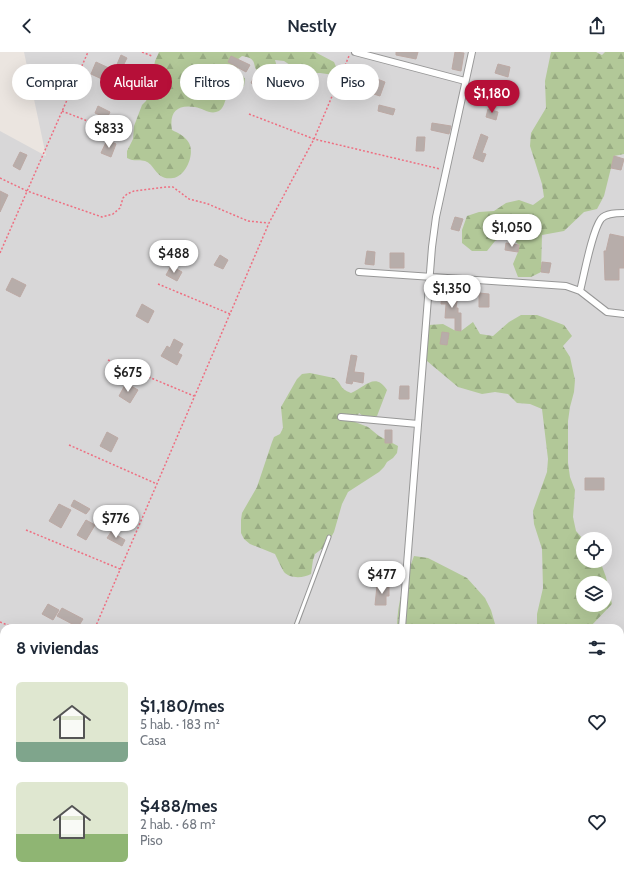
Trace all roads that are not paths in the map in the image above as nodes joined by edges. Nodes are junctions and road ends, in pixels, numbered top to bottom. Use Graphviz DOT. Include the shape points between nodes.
graph roads {
  1 [pos="355,52"];
  2 [pos="472,52"];
  3 [pos="465,81"];
  4 [pos="624,213"];
  5 [pos="359,272"];
  6 [pos="429,277"];
  7 [pos="580,291"];
  8 [pos="624,314"];
  9 [pos="341,417"];
  10 [pos="418,424"];
  11 [pos="329,538"];
  12 [pos="297,624"];
  13 [pos="402,624"];
  1 -- 3 [label="street"];
  2 -- 3 [label="street"];
  3 -- 6 [label="street" via="436,217"];
  4 -- 7 [label="street" via="613,213 601,218 595,231"];
  5 -- 6 [label="street"];
  6 -- 7 [label="street" via="566,286"];
  6 -- 10 [label="street"];
  7 -- 8 [label="street" via="607,312"];
  9 -- 10 [label="street"];
  10 -- 13 [label="street"];
  11 -- 12 [label="lane"];
}
